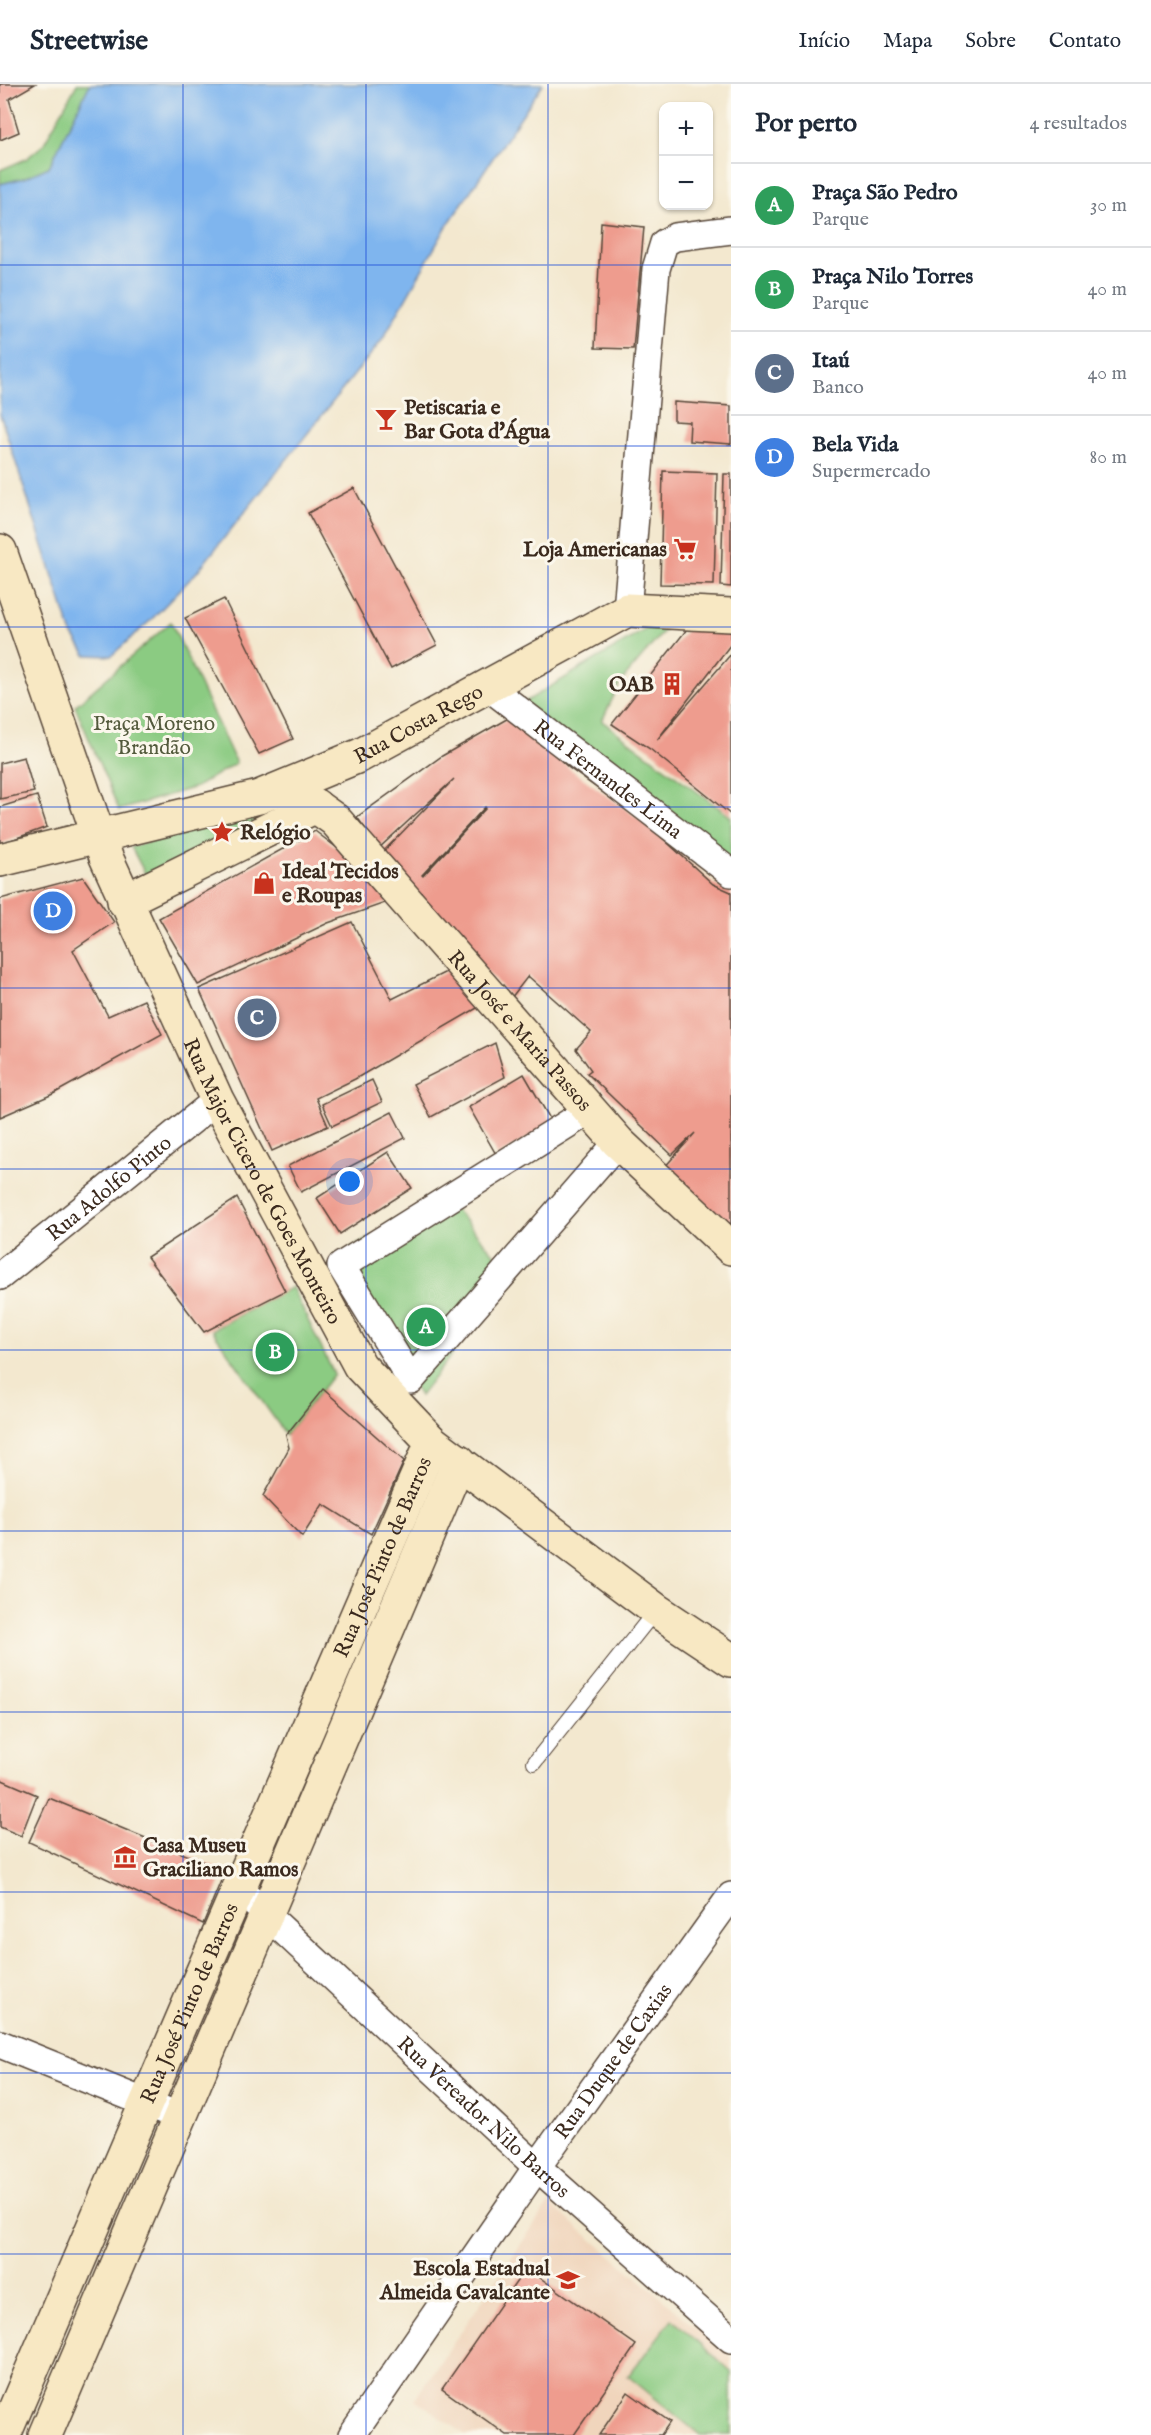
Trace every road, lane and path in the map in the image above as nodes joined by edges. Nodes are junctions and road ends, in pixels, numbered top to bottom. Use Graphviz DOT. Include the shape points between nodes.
graph roads {
  1 [pos="731,230"];
  2 [pos="0,550"];
  3 [pos="627,610"];
  4 [pos="731,615"];
  5 [pos="486,685"];
  6 [pos="287,786"];
  7 [pos="316,806"];
  8 [pos="99,837"];
  9 [pos="0,860"];
  10 [pos="731,873"];
  11 [pos="124,901"];
  12 [pos="217,1100"];
  13 [pos="590,1110"];
  14 [pos="618,1142"];
  15 [pos="731,1248"];
  16 [pos="0,1276"];
  17 [pos="432,1442"];
  18 [pos="459,1461"];
  19 [pos="656,1610"];
  20 [pos="731,1660"];
  21 [pos="534,1763"];
  22 [pos="240,1890"];
  23 [pos="731,1896"];
  24 [pos="265,1915"];
  25 [pos="0,2044"];
  26 [pos="145,2100"];
  27 [pos="182,2117"];
  28 [pos="537,2167"];
  29 [pos="731,2339"];
  30 [pos="4,2435"];
  31 [pos="45,2435"];
  32 [pos="352,2435"];
  1 -- 3 [label="street" via="675,237 664,243 656,268"];
  2 -- 8 [label="street, Rua Major Cicero de Goes Monteiro"];
  3 -- 4 [label="street"];
  3 -- 5 [label="street, Rua Costa Rego"];
  5 -- 6 [label="street, Rua Costa Rego" via="361,755"];
  5 -- 10 [label="street, Rua Fernandes Lima"];
  6 -- 7 [label="street, Rua José e Maria Passos"];
  6 -- 8 [label="street, Rua Costa Rego" via="258,797"];
  7 -- 11 [label="street"];
  7 -- 13 [label="street, Rua José e Maria Passos" via="335,820"];
  8 -- 9 [label="street, Rua Costa Rego"];
  8 -- 11 [label="street, Rua Major Cicero de Goes Monteiro"];
  11 -- 12 [label="street, Rua Major Cicero de Goes Monteiro"];
  12 -- 16 [label="street, Rua Adolfo Pinto"];
  12 -- 17 [label="street, Rua Major Cicero de Goes Monteiro" via="360,1366"];
  13 -- 14 [label="street, Rua José e Maria Passos"];
  13 -- 14 [label="street" via="341,1266 411,1380"];
  14 -- 15 [label="street, Rua José e Maria Passos"];
  17 -- 18 [label="street, Rua Major Cicero de Goes Monteiro"];
  17 -- 22 [label="street, Rua José Pinto de Barros"];
  18 -- 19 [label="street, Rua Major Cicero de Goes Monteiro"];
  18 -- 24 [label="street, Rua José Pinto de Barros"];
  19 -- 20 [label="street, Rua Major Cicero de Goes Monteiro"];
  19 -- 21 [label="lane"];
  22 -- 24 [label="street, Rua Vereador Nilo Barros"];
  22 -- 26 [label="street, Rua José Pinto de Barros"];
  23 -- 28 [label="street, Rua Duque de Caxias"];
  24 -- 27 [label="street, Rua José Pinto de Barros"];
  24 -- 28 [label="street, Rua Vereador Nilo Barros"];
  25 -- 26 [label="street"];
  26 -- 27 [label="street"];
  26 -- 30 [label="street, Rua José Pinto de Barros"];
  27 -- 31 [label="street, Rua José Pinto de Barros"];
  28 -- 29 [label="street, Rua Vereador Nilo Barros"];
  28 -- 32 [label="street, Rua Duque de Caxias"];
}
